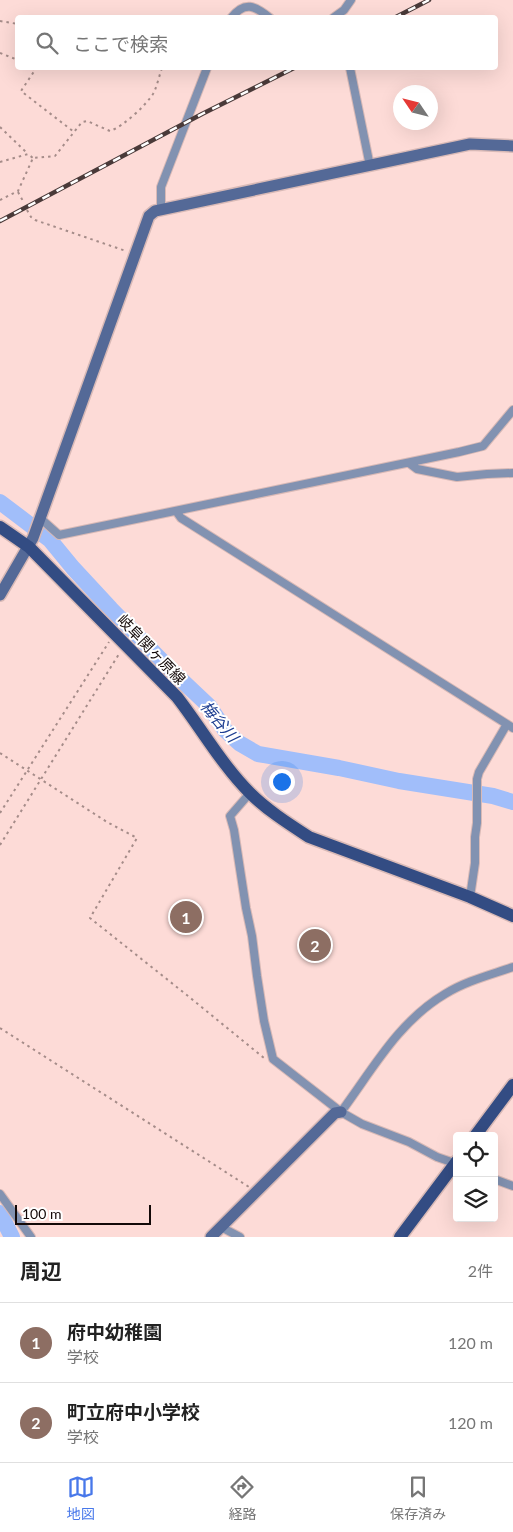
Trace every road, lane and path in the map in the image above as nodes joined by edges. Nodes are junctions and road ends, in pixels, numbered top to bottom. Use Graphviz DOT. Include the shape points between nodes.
graph roads {
  1 [pos="351,0"];
  2 [pos="233,15"];
  3 [pos="266,15"];
  4 [pos="337,15"];
  5 [pos="0,21"];
  6 [pos="15,24"];
  7 [pos="0,53"];
  8 [pos="15,59"];
  9 [pos="35,70"];
  10 [pos="161,70"];
  11 [pos="206,70"];
  12 [pos="350,70"];
  13 [pos="0,127"];
  14 [pos="74,132"];
  15 [pos="513,146"];
  16 [pos="28,154"];
  17 [pos="33,158"];
  18 [pos="0,162"];
  19 [pos="370,166"];
  20 [pos="18,191"];
  21 [pos="0,200"];
  22 [pos="23,201"];
  23 [pos="161,209"];
  24 [pos="27,210"];
  25 [pos="135,254"];
  26 [pos="513,410"];
  27 [pos="409,463"];
  28 [pos="513,473"];
  29 [pos="176,511"];
  30 [pos="39,520"];
  31 [pos="0,527"];
  32 [pos="31,543"];
  33 [pos="0,594"];
  34 [pos="114,634"];
  35 [pos="125,645"];
  36 [pos="510,726"];
  37 [pos="0,753"];
  38 [pos="27,771"];
  39 [pos="42,780"];
  40 [pos="250,793"];
  41 [pos="0,813"];
  42 [pos="0,845"];
  43 [pos="470,897"];
  44 [pos="513,916"];
  45 [pos="513,966"];
  46 [pos="0,1028"];
  47 [pos="273,1059"];
  48 [pos="513,1085"];
  49 [pos="341,1112"];
  50 [pos="478,1132"];
  51 [pos="453,1162"];
  52 [pos="453,1167"];
  53 [pos="498,1180"];
  54 [pos="513,1186"];
  55 [pos="256,1192"];
  56 [pos="0,1194"];
  57 [pos="221,1227"];
  58 [pos="31,1237"];
  59 [pos="212,1237"];
  60 [pos="240,1237"];
  61 [pos="400,1237"];
  1 -- 4 [label="street"];
  2 -- 3 [label="street" via="251,6"];
  5 -- 6 [label="path"];
  7 -- 8 [label="path"];
  9 -- 14 [label="path" via="21,91"];
  10 -- 14 [label="path" via="154,92 118,127 107,130 87,121"];
  11 -- 23 [label="street" via="161,187"];
  12 -- 19 [label="street"];
  13 -- 16 [label="path"];
  14 -- 17 [label="path" via="55,156"];
  15 -- 19 [label="street" via="470,144"];
  16 -- 17 [label="path"];
  16 -- 18 [label="path"];
  17 -- 20 [label="path"];
  19 -- 23 [label="street"];
  20 -- 21 [label="path"];
  20 -- 22 [label="path"];
  23 -- 25 [label="street" via="149,216"];
  24 -- 25 [label="path" via="35,220"];
  25 -- 30 [label="street"];
  26 -- 27 [label="street" via="483,446"];
  27 -- 28 [label="street" via="417,469 457,477"];
  27 -- 29 [label="street"];
  29 -- 30 [label="street" via="59,536"];
  29 -- 36 [label="street" via="181,518"];
  30 -- 32 [label="street"];
  31 -- 32 [label="main road, 岐阜関ヶ原線"];
  32 -- 33 [label="street"];
  32 -- 34 [label="main road, 岐阜関ヶ原線"];
  34 -- 35 [label="main road, 岐阜関ヶ原線"];
  34 -- 38 [label="path"];
  35 -- 39 [label="path"];
  35 -- 40 [label="main road, 岐阜関ヶ原線" via="176,697"];
  36 -- 43 [label="street" via="477,779 478,823"];
  37 -- 38 [label="path"];
  38 -- 39 [label="path"];
  38 -- 41 [label="path"];
  39 -- 42 [label="path"];
  39 -- 47 [label="path" via="137,838 90,918 264,1058"];
  40 -- 43 [label="main road, 岐阜関ヶ原線" via="309,837"];
  40 -- 47 [label="street" via="230,816"];
  43 -- 44 [label="main road, 岐阜関ヶ原線"];
  45 -- 49 [label="street" via="463,985 424,1008 379,1057"];
  46 -- 55 [label="path"];
  47 -- 49 [label="street"];
  48 -- 50 [label="main road"];
  49 -- 51 [label="street" via="437,1158"];
  49 -- 55 [label="street" via="328,1120"];
  52 -- 61 [label="main road"];
  53 -- 54 [label="street"];
  55 -- 57 [label="street"];
  56 -- 58 [label="street"];
  57 -- 59 [label="street"];
  57 -- 60 [label="street"];
}
